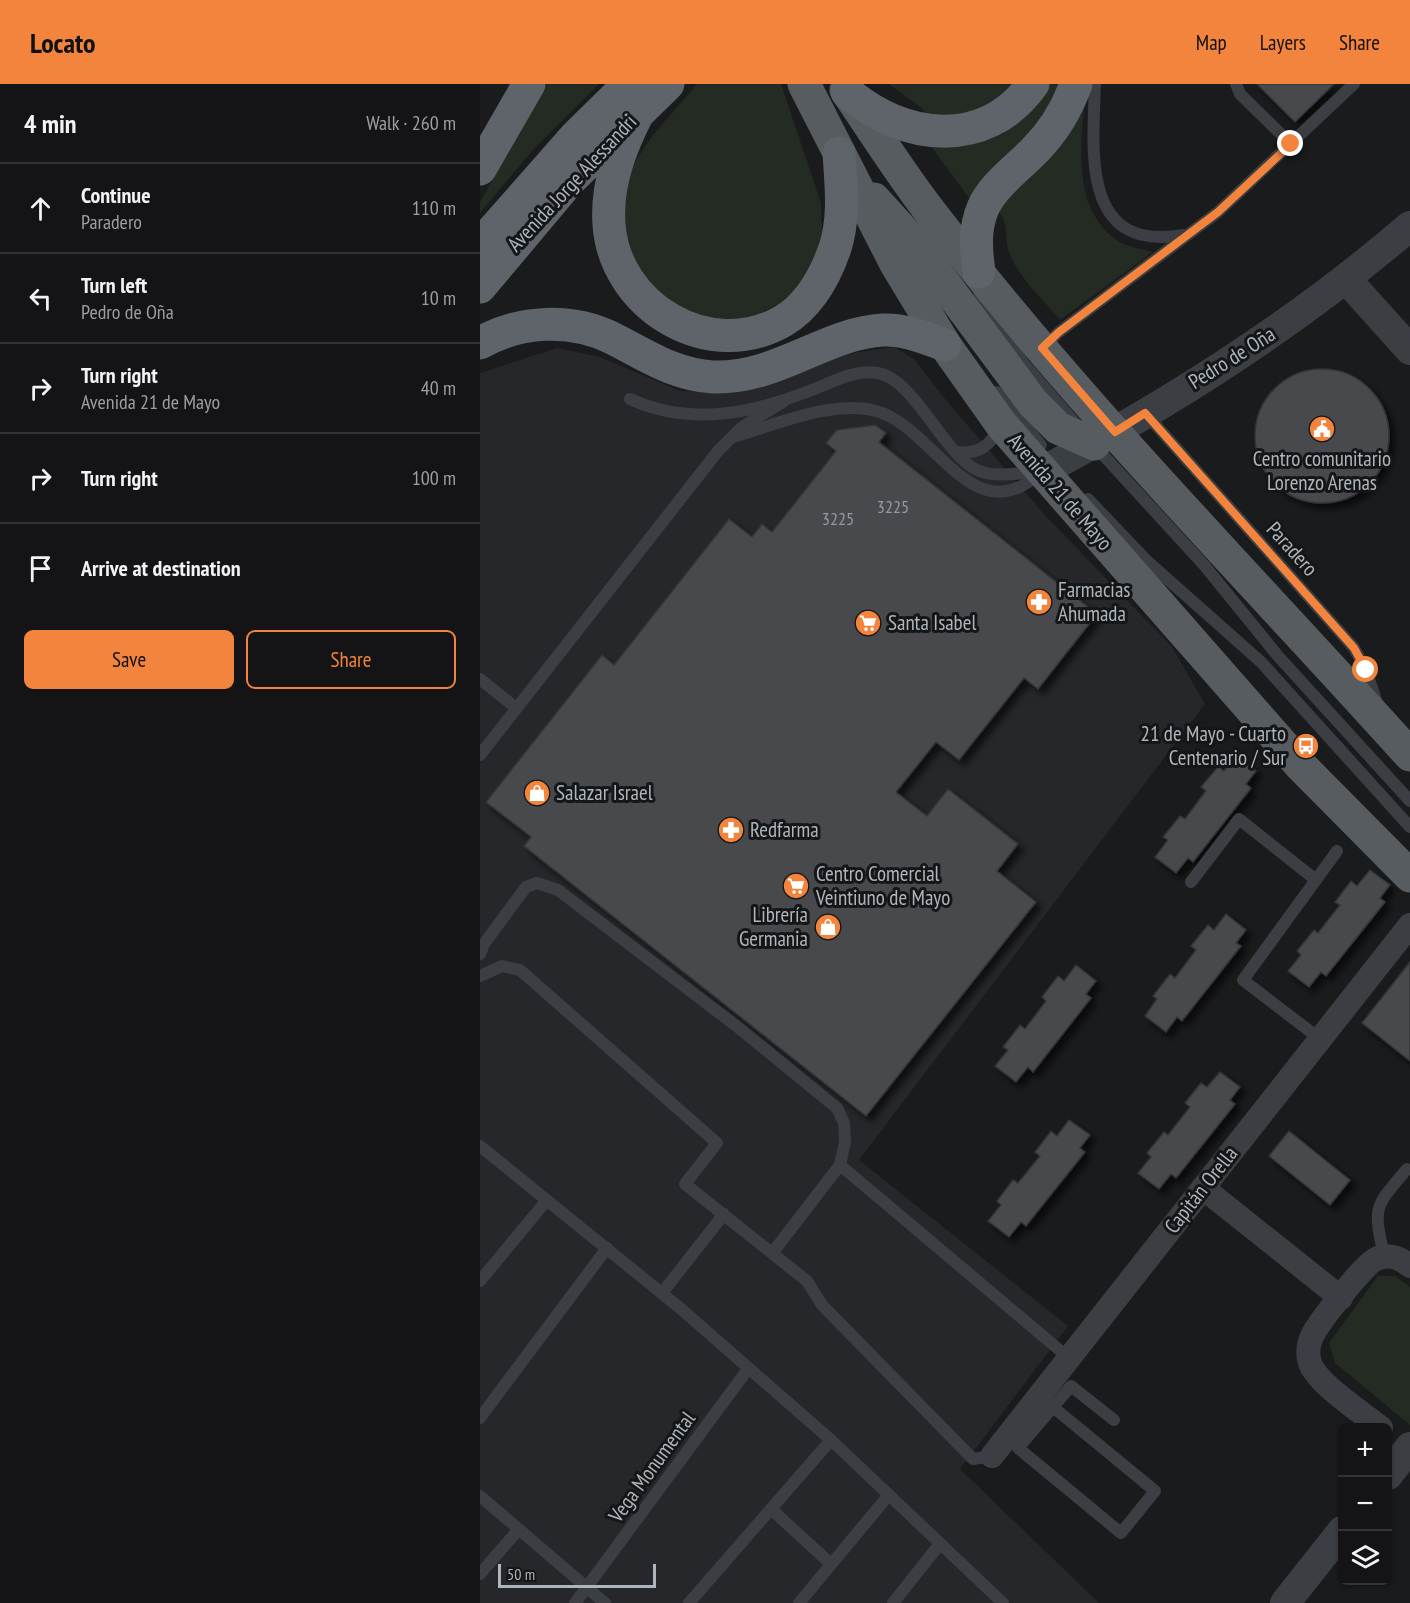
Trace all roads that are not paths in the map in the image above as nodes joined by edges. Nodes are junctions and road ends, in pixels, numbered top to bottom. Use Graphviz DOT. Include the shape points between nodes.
graph roads {
  1 [pos="529,84"];
  2 [pos="668,84"];
  3 [pos="804,84"];
  4 [pos="1033,84"];
  5 [pos="1076,84"];
  6 [pos="1095,84"];
  7 [pos="1236,84"];
  8 [pos="1354,84"];
  9 [pos="844,88"];
  10 [pos="634,98"];
  11 [pos="1291,144"];
  12 [pos="846,165"];
  13 [pos="480,169"];
  14 [pos="928,209"];
  15 [pos="1410,226"];
  16 [pos="1186,235"];
  17 [pos="480,245"];
  18 [pos="980,272"];
  19 [pos="1347,280"];
  20 [pos="480,287"];
  21 [pos="480,342"];
  22 [pos="945,345"];
  23 [pos="1042,348"];
  24 [pos="1410,350"];
  25 [pos="981,372"];
  26 [pos="991,385"];
  27 [pos="630,399"];
  28 [pos="783,402"];
  29 [pos="1145,413"];
  30 [pos="1001,424"];
  31 [pos="732,437"];
  32 [pos="1104,438"];
  33 [pos="957,452"];
  34 [pos="1053,469"];
  35 [pos="1078,488"];
  36 [pos="480,679"];
  37 [pos="516,708"];
  38 [pos="1384,727"];
  39 [pos="480,755"];
  40 [pos="1410,755"];
  41 [pos="1410,801"];
  42 [pos="1410,827"];
  43 [pos="1337,851"];
  44 [pos="1410,876"];
  45 [pos="1316,880"];
  46 [pos="1191,882"];
  47 [pos="1410,925"];
  48 [pos="480,954"];
  49 [pos="480,974"];
  50 [pos="1320,1039"];
  51 [pos="480,1146"];
  52 [pos="840,1165"];
  53 [pos="1407,1168"];
  54 [pos="1203,1188"];
  55 [pos="548,1200"];
  56 [pos="724,1214"];
  57 [pos="607,1248"];
  58 [pos="773,1252"];
  59 [pos="1384,1256"];
  60 [pos="1410,1266"];
  61 [pos="480,1281"];
  62 [pos="662,1293"];
  63 [pos="1341,1298"];
  64 [pos="1069,1358"];
  65 [pos="748,1369"];
  66 [pos="1046,1401"];
  67 [pos="480,1418"];
  68 [pos="1114,1420"];
  69 [pos="1375,1423"];
  70 [pos="831,1440"];
  71 [pos="1404,1445"];
  72 [pos="992,1456"];
  73 [pos="1392,1468"];
  74 [pos="480,1496"];
  75 [pos="888,1496"];
  76 [pos="771,1509"];
  77 [pos="519,1529"];
  78 [pos="1338,1536"];
  79 [pos="939,1545"];
  80 [pos="831,1564"];
  81 [pos="480,1574"];
  82 [pos="587,1587"];
  83 [pos="574,1603"];
  84 [pos="605,1603"];
  85 [pos="689,1603"];
  86 [pos="799,1603"];
  87 [pos="893,1603"];
  88 [pos="1002,1603"];
  89 [pos="1285,1603"];
  1 -- 13 [label="highway"];
  2 -- 10 [label="highway, Avenida Jorge Alessandri"];
  3 -- 12 [label="main road, Avenida 21 de Mayo"];
  4 -- 9 [label="highway" via="1001,114 969,128 951,130 918,129 886,119 869,111"];
  5 -- 18 [label="highway" via="1049,134 983,208 976,240"];
  6 -- 16 [label="lane" via="1094,175 1103,203 1117,220 1137,232 1160,237"];
  7 -- 11 [label="lane" via="1240,94"];
  8 -- 11 [label="lane"];
  9 -- 14 [label="main road"];
  10 -- 12 [label="highway" via="610,190 609,225 615,257 628,284 649,306 664,317 697,330 733,334 767,328 783,321 810,298 829,264 840,227"];
  10 -- 17 [label="highway, Avenida Jorge Alessandri" via="552,162"];
  10 -- 20 [label="highway, Avenida Jorge Alessandri"];
  11 -- 16 [label="lane" via="1242,191"];
  12 -- 22 [label="main road, Avenida 21 de Mayo" via="896,264"];
  12 -- 32 [label="main road" via="915,244 1033,403 1058,428"];
  14 -- 18 [label="main road"];
  14 -- 32 [label="lane" via="1000,331 1050,395"];
  15 -- 19 [label="street, Pedro de Oña"];
  16 -- 23 [label="lane"];
  18 -- 23 [label="main road"];
  19 -- 24 [label="street"];
  19 -- 29 [label="street, Pedro de Oña"];
  21 -- 22 [label="highway" via="526,326 561,324 611,338 677,371 713,377 771,369 852,336 884,330"];
  22 -- 25 [label="lane"];
  22 -- 30 [label="main road, Avenida 21 de Mayo"];
  23 -- 32 [label="main road"];
  26 -- 34 [label="lane"];
  27 -- 28 [label="lane" via="664,412 697,416"];
  28 -- 31 [label="lane"];
  28 -- 33 [label="lane" via="856,373 888,374 900,383"];
  29 -- 32 [label="street, Pedro de Oña"];
  29 -- 38 [label="lane, Paradero" via="1354,648 1366,670"];
  30 -- 33 [label="lane" via="980,451"];
  30 -- 34 [label="main road, Avenida 21 de Mayo"];
  31 -- 34 [label="lane" via="831,410 862,408 893,419 970,483 988,491 1017,489"];
  31 -- 37 [label="lane"];
  32 -- 34 [label="street, Pedro de Oña"];
  32 -- 38 [label="main road"];
  32 -- 41 [label="lane" via="1278,656"];
  33 -- 34 [label="lane" via="976,470 987,473"];
  34 -- 44 [label="main road, Avenida 21 de Mayo" via="1302,767"];
  35 -- 42 [label="lane" via="1146,560 1261,662"];
  36 -- 37 [label="lane"];
  37 -- 39 [label="lane"];
  38 -- 40 [label="main road"];
  43 -- 45 [label="lane"];
  45 -- 46 [label="lane" via="1239,819"];
  45 -- 50 [label="lane" via="1244,980"];
  47 -- 50 [label="street, Capitán Orella"];
  48 -- 52 [label="lane" via="526,887 537,883 558,890 837,1108 844,1123"];
  49 -- 56 [label="lane" via="502,966 520,970 717,1143 685,1184"];
  50 -- 54 [label="street, Capitán Orella"];
  51 -- 55 [label="lane"];
  52 -- 58 [label="lane"];
  52 -- 64 [label="lane"];
  53 -- 59 [label="lane" via="1377,1209"];
  54 -- 63 [label="street"];
  54 -- 64 [label="street, Capitán Orella"];
  55 -- 57 [label="lane"];
  55 -- 61 [label="lane"];
  56 -- 58 [label="lane"];
  56 -- 62 [label="lane"];
  57 -- 62 [label="lane"];
  57 -- 67 [label="lane"];
  58 -- 72 [label="lane" via="807,1281 822,1305 959,1446 973,1459"];
  59 -- 60 [label="street" via="1396,1257"];
  59 -- 63 [label="street" via="1367,1266"];
  62 -- 65 [label="lane"];
  63 -- 69 [label="street" via="1312,1337 1310,1363 1318,1376"];
  64 -- 66 [label="street, Capitán Orella"];
  65 -- 70 [label="lane"];
  65 -- 82 [label="lane, Vega Monumental"];
  66 -- 66 [label="lane" via="1155,1491 1121,1533 1018,1448"];
  66 -- 68 [label="lane" via="1071,1386"];
  66 -- 72 [label="street, Capitán Orella"];
  70 -- 75 [label="lane"];
  70 -- 76 [label="lane"];
  71 -- 73 [label="street"];
  74 -- 77 [label="lane"];
  75 -- 79 [label="lane"];
  75 -- 80 [label="lane"];
  76 -- 80 [label="lane"];
  76 -- 85 [label="lane"];
  77 -- 81 [label="lane"];
  77 -- 82 [label="lane"];
  78 -- 89 [label="street"];
  79 -- 87 [label="lane"];
  79 -- 88 [label="lane"];
  80 -- 86 [label="lane"];
  82 -- 83 [label="lane, Vega Monumental"];
  82 -- 84 [label="lane"];
}
